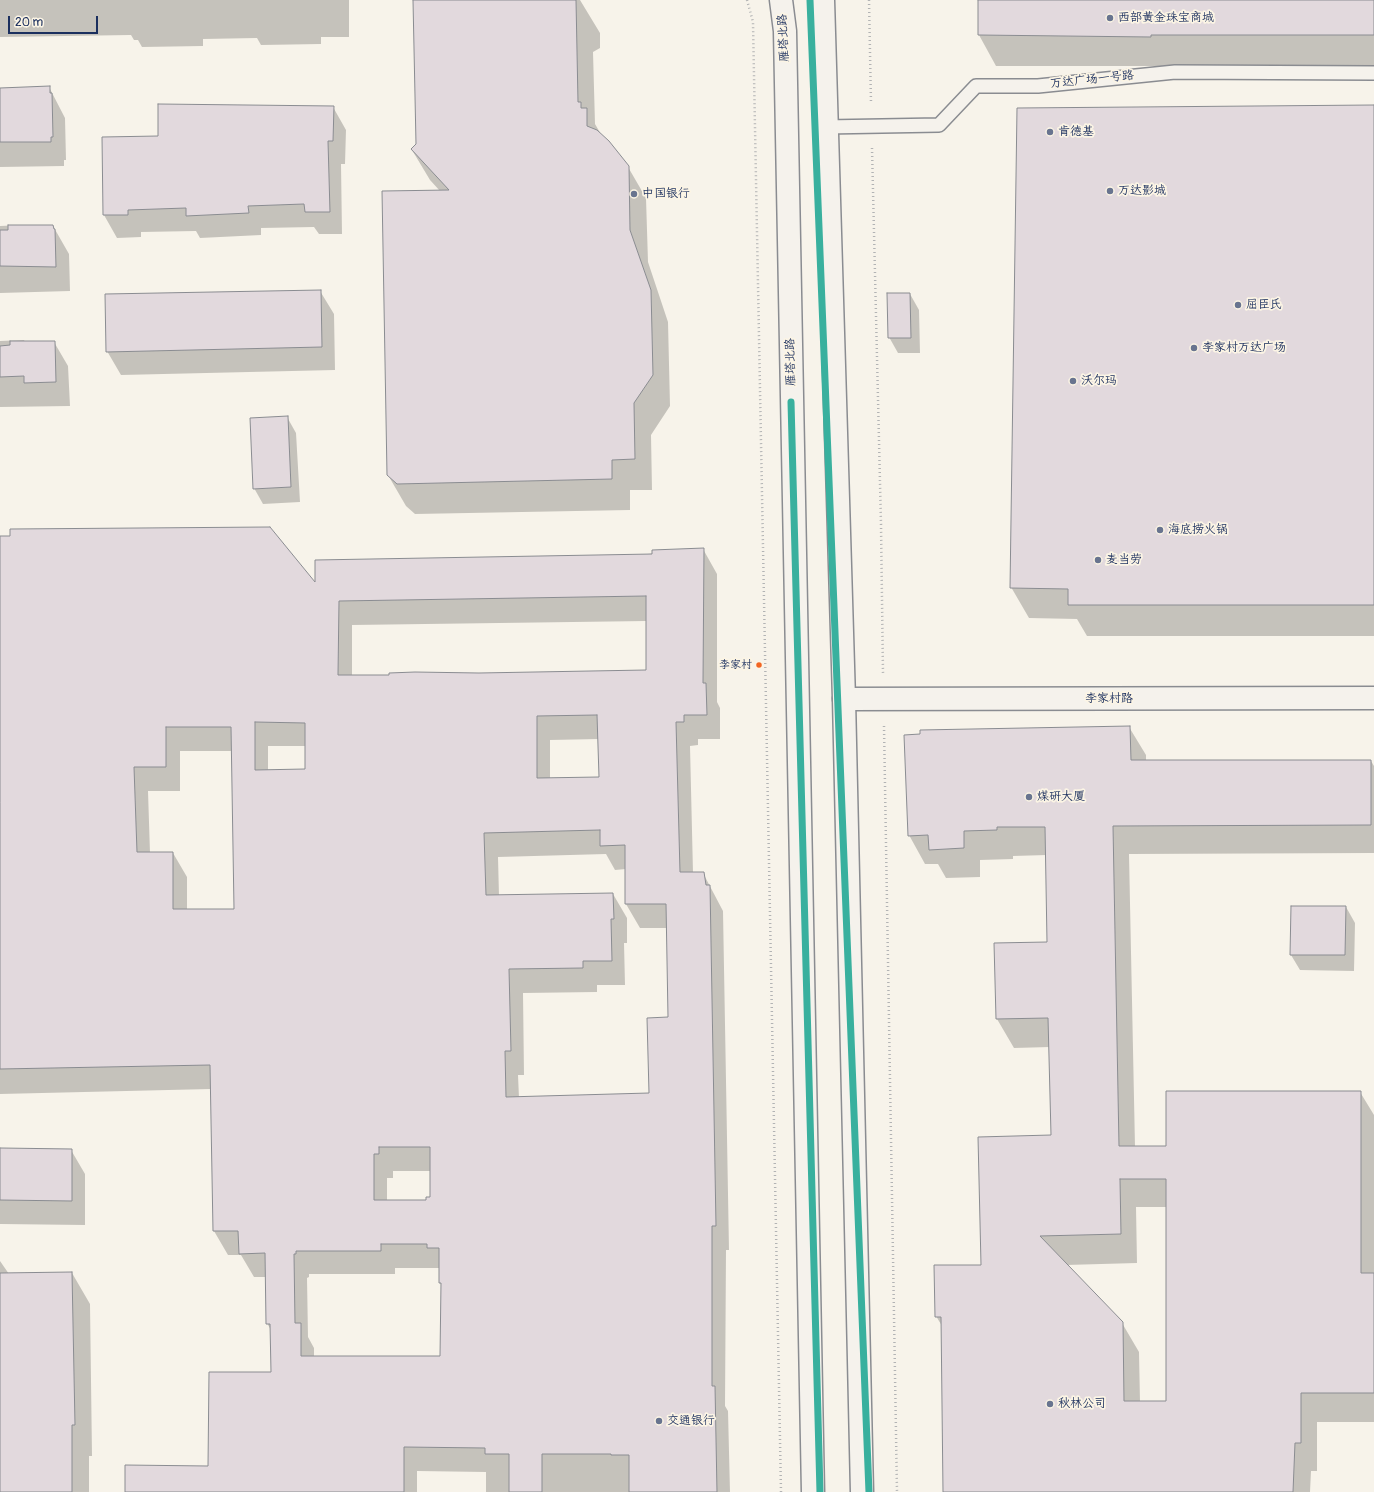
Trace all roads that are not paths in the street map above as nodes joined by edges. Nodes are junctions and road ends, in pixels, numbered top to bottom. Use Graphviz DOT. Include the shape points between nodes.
graph roads {
  1 [pos="781,0"];
  2 [pos="823,0"];
  3 [pos="1374,73"];
  4 [pos="826,127"];
  5 [pos="1374,698"];
  6 [pos="844,699"];
  7 [pos="814,1492"];
  8 [pos="862,1492"];
  1 -- 7 [label="main road, 雁塔北路" via="785,31"];
  2 -- 4 [label="main road"];
  3 -- 4 [label="lane, 万达广场一号路" via="1175,72 1038,86 976,86 939,125"];
  4 -- 6 [label="main road"];
  5 -- 6 [label="main road, 李家村路"];
  6 -- 8 [label="main road"];
}
